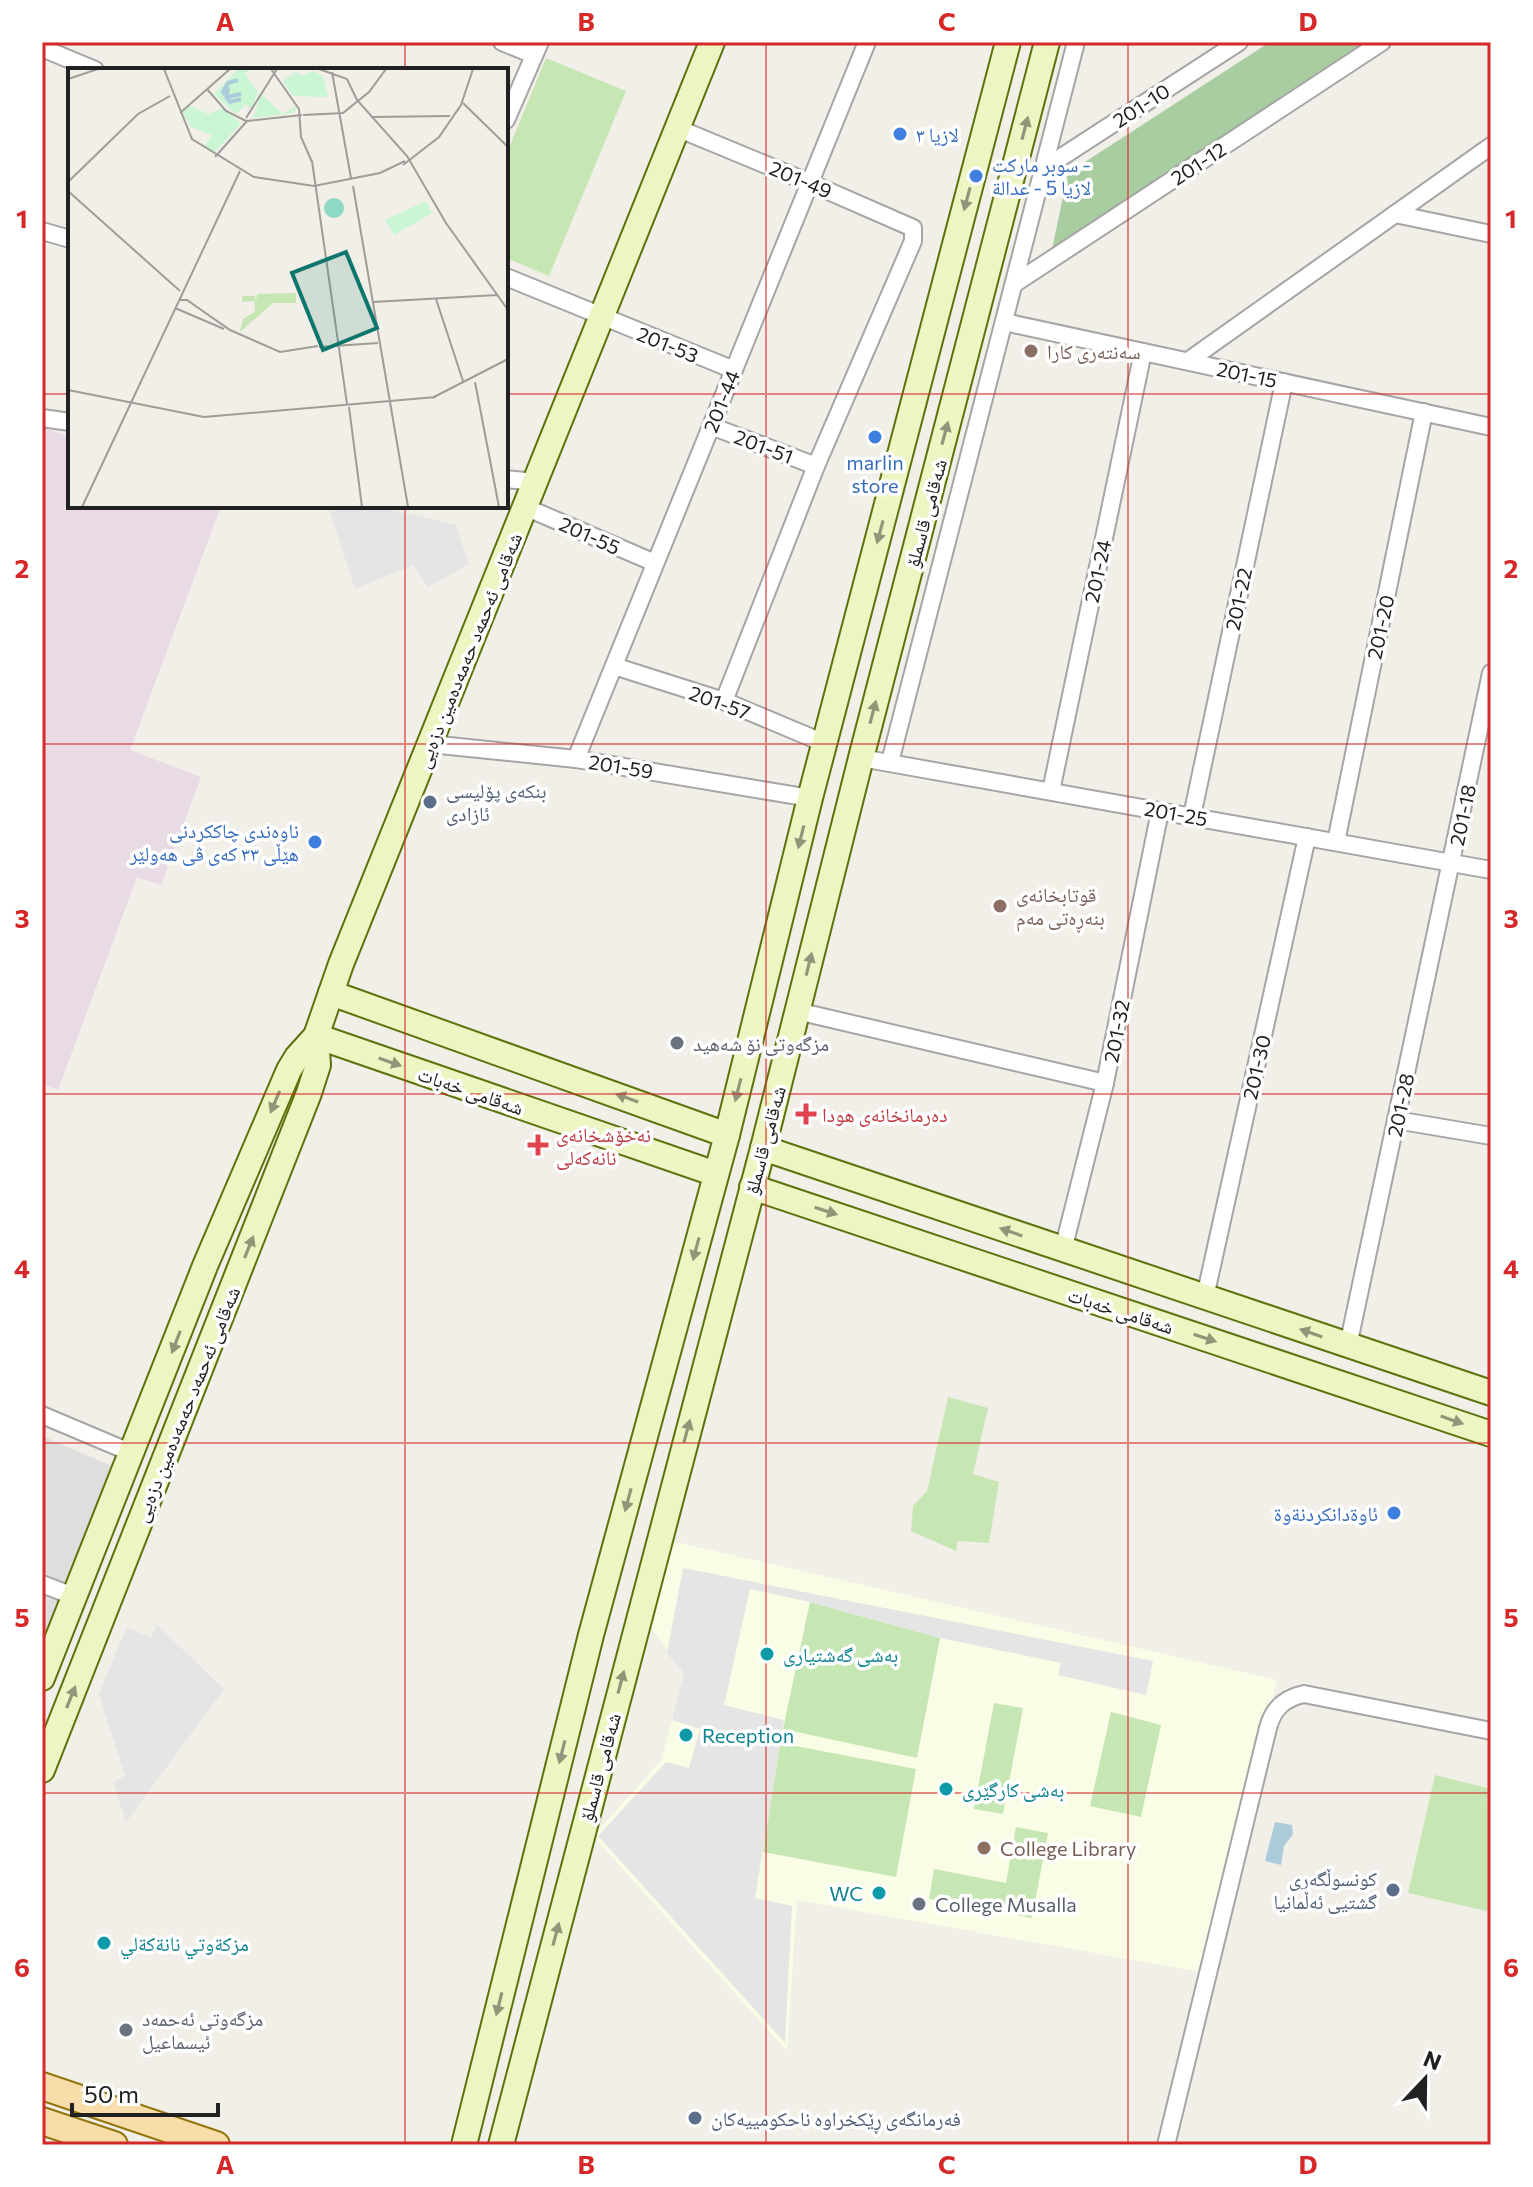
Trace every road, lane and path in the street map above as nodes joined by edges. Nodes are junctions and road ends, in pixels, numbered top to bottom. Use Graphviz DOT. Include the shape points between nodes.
graph roads {
  1 [pos="502,42"];
  2 [pos="712,42"];
  3 [pos="867,42"];
  4 [pos="1007,42"];
  5 [pos="1047,42"];
  6 [pos="1076,42"];
  7 [pos="1239,42"];
  8 [pos="1382,42"];
  9 [pos="42,48"];
  10 [pos="537,48"];
  11 [pos="90,68"];
  12 [pos="508,115"];
  13 [pos="677,128"];
  14 [pos="1491,146"];
  15 [pos="1043,169"];
  16 [pos="810,183"];
  17 [pos="1395,214"];
  18 [pos="42,231"];
  19 [pos="1491,234"];
  20 [pos="68,238"];
  21 [pos="508,278"];
  22 [pos="1014,284"];
  23 [pos="601,317"];
  24 [pos="1004,322"];
  25 [pos="1143,352"];
  26 [pos="1188,361"];
  27 [pos="734,370"];
  28 [pos="1284,382"];
  29 [pos="1424,412"];
  30 [pos="42,418"];
  31 [pos="68,422"];
  32 [pos="711,426"];
  33 [pos="1491,427"];
  34 [pos="816,466"];
  35 [pos="508,479"];
  36 [pos="535,482"];
  37 [pos="525,507"];
  38 [pos="655,563"];
  39 [pos="614,666"];
  40 [pos="1491,673"];
  41 [pos="724,701"];
  42 [pos="824,743"];
  43 [pos="430,744"];
  44 [pos="861,758"];
  45 [pos="576,759"];
  46 [pos="890,762"];
  47 [pos="1051,791"];
  48 [pos="810,798"];
  49 [pos="1160,811"];
  50 [pos="1192,816"];
  51 [pos="1307,837"];
  52 [pos="1336,842"];
  53 [pos="1452,863"];
  54 [pos="1491,870"];
  55 [pos="331,993"];
  56 [pos="797,1011"];
  57 [pos="316,1036"];
  58 [pos="1105,1083"];
  59 [pos="1396,1120"];
  60 [pos="727,1135"];
  61 [pos="1491,1136"];
  62 [pos="763,1148"];
  63 [pos="716,1174"];
  64 [pos="752,1187"];
  65 [pos="917,1200"];
  66 [pos="906,1238"];
  67 [pos="1063,1250"];
  68 [pos="1205,1297"];
  69 [pos="1348,1346"];
  70 [pos="1491,1393"];
  71 [pos="42,1415"];
  72 [pos="1491,1434"];
  73 [pos="132,1453"];
  74 [pos="42,1584"];
  75 [pos="73,1596"];
  76 [pos="42,1678"];
  77 [pos="1491,1731"];
  78 [pos="42,1770"];
  79 [pos="42,2086"];
  80 [pos="42,2121"];
  81 [pos="114,2145"];
  82 [pos="216,2145"];
  83 [pos="464,2145"];
  84 [pos="501,2145"];
  85 [pos="1166,2145"];
  1 -- 10 [label="street"];
  2 -- 13 [label="street, شەقامی ئەحمەد حەمەدەمین دزەیی"];
  3 -- 16 [label="street, 201-44"];
  4 -- 42 [label="street, شەقامی قاسملۆ, one-way"];
  44 -- 5 [label="street, شەقامی قاسملۆ, one-way"];
  6 -- 15 [label="street"];
  7 -- 15 [label="street, 201-10"];
  8 -- 22 [label="street, 201-12"];
  9 -- 11 [label="street"];
  10 -- 12 [label="street"];
  13 -- 16 [label="street, 201-49"];
  13 -- 23 [label="street, شەقامی ئەحمەد حەمەدەمین دزەیی"];
  14 -- 17 [label="street"];
  15 -- 22 [label="street"];
  16 -- 27 [label="street, 201-44"];
  16 -- 34 [label="street, 201-49" via="913,228 913,241"];
  17 -- 19 [label="street"];
  17 -- 26 [label="street"];
  18 -- 20 [label="street"];
  21 -- 23 [label="street, 201-53"];
  22 -- 24 [label="street"];
  23 -- 27 [label="street, 201-53"];
  23 -- 36 [label="street, شەقامی ئەحمەد حەمەدەمین دزەیی"];
  24 -- 25 [label="street, 201-15"];
  24 -- 46 [label="street"];
  25 -- 26 [label="street, 201-15"];
  25 -- 47 [label="street, 201-24"];
  26 -- 28 [label="street, 201-15"];
  27 -- 32 [label="street, 201-44"];
  28 -- 29 [label="street, 201-15"];
  28 -- 50 [label="street, 201-22"];
  29 -- 33 [label="street, 201-15"];
  29 -- 52 [label="street, 201-20"];
  30 -- 31 [label="street"];
  32 -- 34 [label="street, 201-51"];
  32 -- 38 [label="street, 201-44"];
  34 -- 41 [label="street"];
  35 -- 36 [label="street"];
  36 -- 37 [label="street, شەقامی ئەحمەد حەمەدەمین دزەیی"];
  37 -- 38 [label="street, 201-55"];
  37 -- 43 [label="street, شەقامی ئەحمەد حەمەدەمین دزەیی"];
  38 -- 39 [label="street, 201-44"];
  39 -- 41 [label="street, 201-57"];
  39 -- 45 [label="street, 201-44"];
  40 -- 53 [label="street, 201-18"];
  41 -- 42 [label="street, 201-57"];
  42 -- 48 [label="street, شەقامی قاسملۆ"];
  43 -- 45 [label="street, 201-59"];
  43 -- 55 [label="street, شەقامی ئەحمەد حەمەدەمین دزەیی"];
  44 -- 46 [label="street, 201-25"];
  56 -- 44 [label="street, شەقامی قاسملۆ, one-way"];
  45 -- 48 [label="street, 201-59"];
  46 -- 47 [label="street, 201-25"];
  47 -- 49 [label="street, 201-25"];
  48 -- 60 [label="street, شەقامی قاسملۆ, one-way"];
  49 -- 50 [label="street, 201-25"];
  49 -- 58 [label="street, 201-32"];
  50 -- 51 [label="street, 201-25"];
  51 -- 52 [label="street, 201-25"];
  51 -- 68 [label="street, 201-30"];
  52 -- 53 [label="street, 201-25"];
  53 -- 54 [label="street, 201-25"];
  53 -- 59 [label="street, 201-28"];
  55 -- 57 [label="street, شەقامی ئەحمەد حەمەدەمین دزەیی"];
  60 -- 55 [label="street, one-way"];
  56 -- 58 [label="street"];
  56 -- 62 [label="street, شەقامی قاسملۆ"];
  57 -- 63 [label="street, شەقامی خەبات, one-way"];
  57 -- 73 [label="street, شەقامی ئەحمەد حەمەدەمین دزەیی, one-way" via="283,1084"];
  78 -- 57 [label="street, شەقامی ئەحمەد حەمەدەمین دزەیی, one-way" via="309,1093 318,1065"];
  58 -- 67 [label="street, 201-32"];
  59 -- 61 [label="street"];
  59 -- 69 [label="street, 201-28"];
  60 -- 63 [label="street, شەقامی قاسملۆ"];
  62 -- 64 [label="street, شەقامی قاسملۆ"];
  62 -- 65 [label="street, شەقامی خەبات"];
  63 -- 83 [label="street, شەقامی قاسملۆ, one-way" via="591,1635"];
  64 -- 66 [label="street, شەقامی خەبات, one-way"];
  84 -- 64 [label="street, شەقامی قاسملۆ, one-way"];
  65 -- 66 [label="street"];
  67 -- 65 [label="street, شەقامی خەبات, one-way"];
  66 -- 72 [label="street, شەقامی خەبات, one-way"];
  67 -- 68 [label="street, شەقامی خەبات"];
  69 -- 68 [label="street, شەقامی خەبات, one-way"];
  69 -- 70 [label="street, شەقامی خەبات"];
  71 -- 73 [label="street"];
  73 -- 75 [label="street, شەقامی ئەحمەد حەمەدەمین دزەیی"];
  74 -- 75 [label="street"];
  75 -- 76 [label="street, شەقامی ئەحمەد حەمەدەمین دزەیی"];
  77 -- 85 [label="street" via="1304,1694 1276,1709"];
  79 -- 82 [label="main road"];
  80 -- 81 [label="main road"];
}
